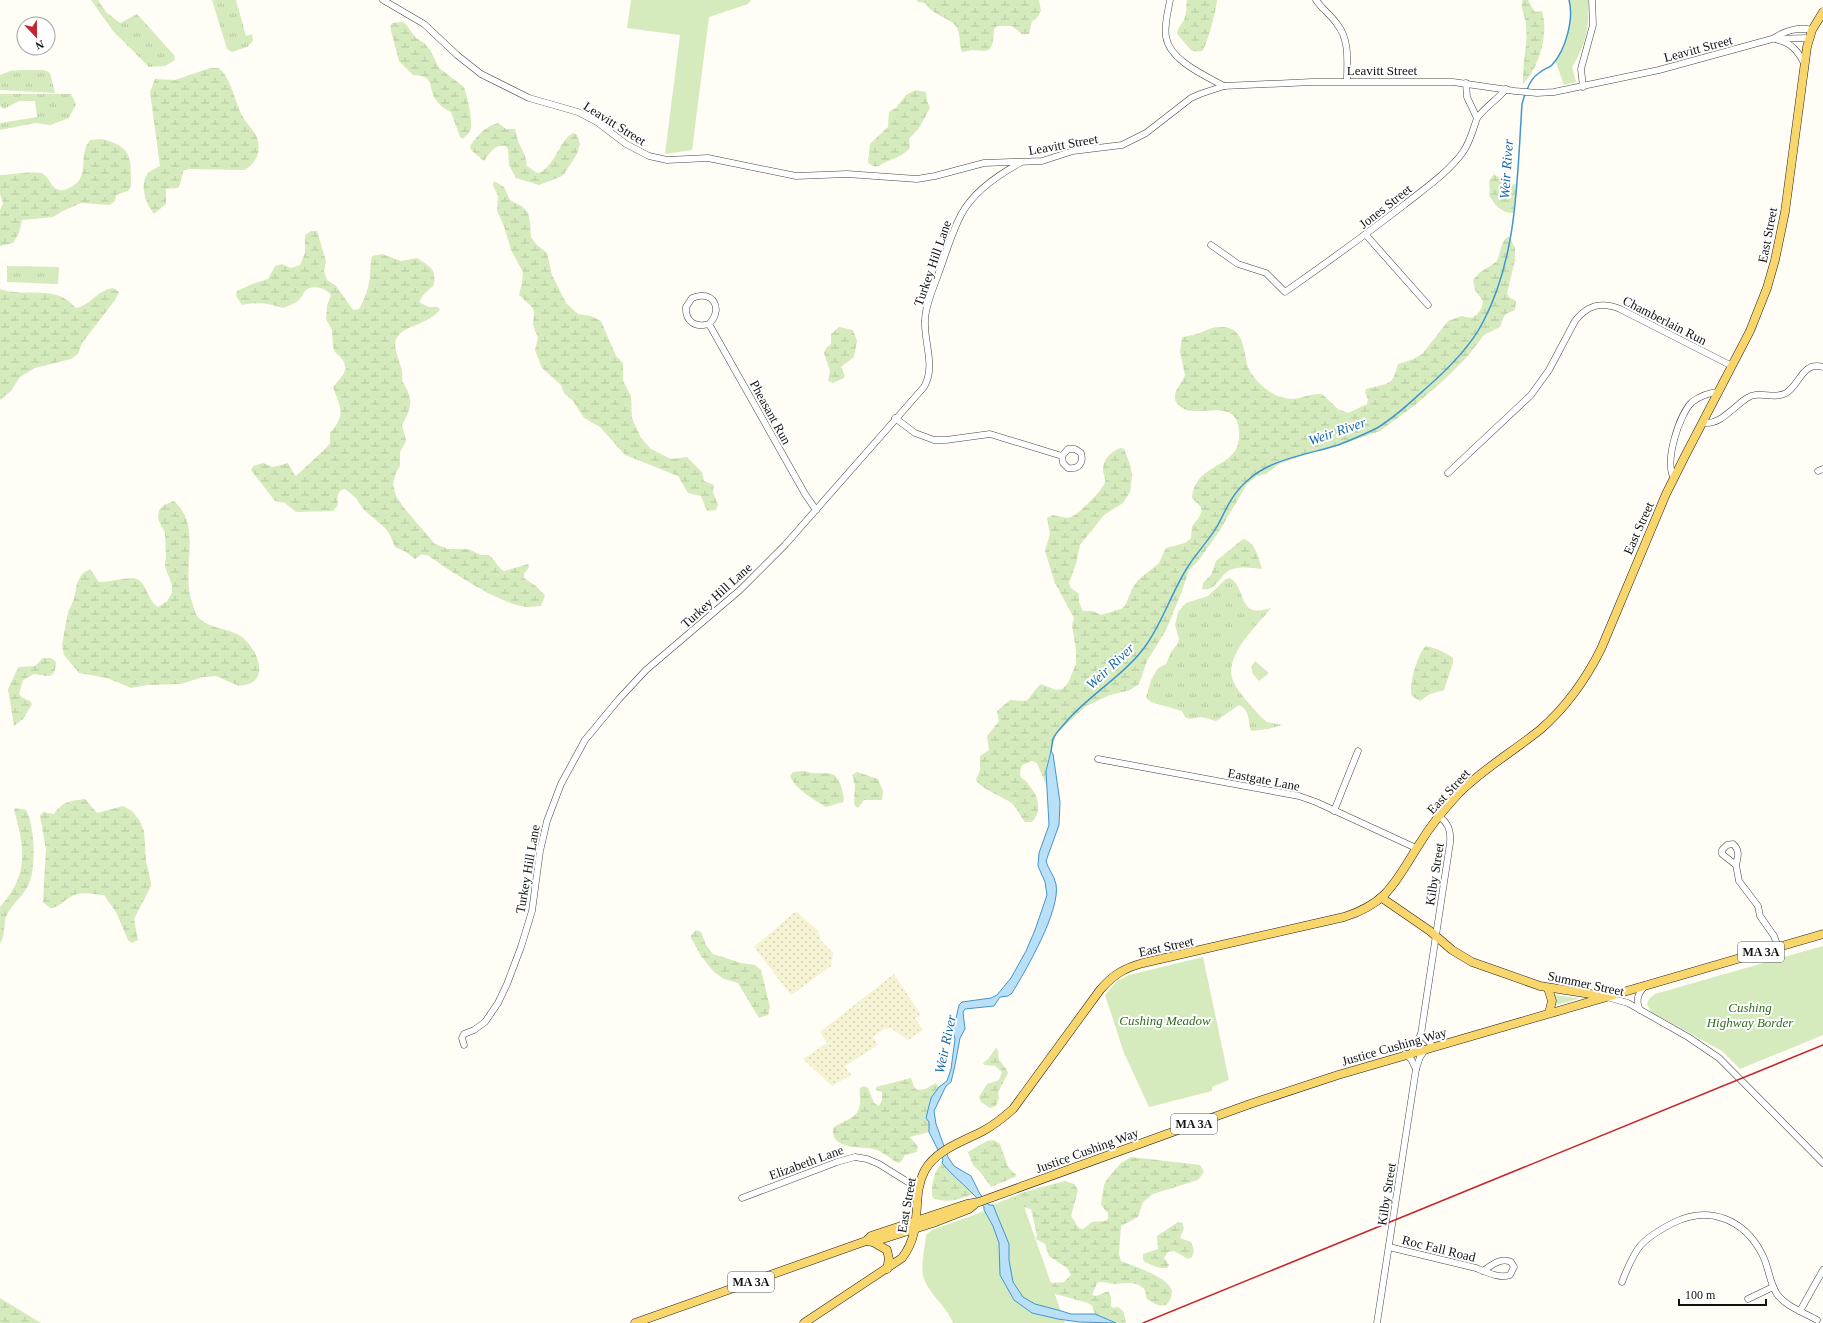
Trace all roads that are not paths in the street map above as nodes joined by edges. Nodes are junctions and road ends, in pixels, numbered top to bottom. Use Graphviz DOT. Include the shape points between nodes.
graph roads {
  1 [pos="383,0"];
  2 [pos="1170,0"];
  3 [pos="1316,0"];
  4 [pos="1592,0"];
  5 [pos="1823,12"];
  6 [pos="1811,34"];
  7 [pos="1772,39"];
  8 [pos="1804,63"];
  9 [pos="1347,81"];
  10 [pos="1466,83"];
  11 [pos="1224,86"];
  12 [pos="1583,87"];
  13 [pos="1506,89"];
  14 [pos="1477,118"];
  15 [pos="999,162"];
  16 [pos="1022,163"];
  17 [pos="1003,173"];
  18 [pos="1366,235"];
  19 [pos="1211,244"];
  20 [pos="1428,305"];
  21 [pos="709,324"];
  22 [pos="1732,366"];
  23 [pos="1823,367"];
  24 [pos="1718,392"];
  25 [pos="895,418"];
  26 [pos="1702,422"];
  27 [pos="1062,456"];
  28 [pos="1448,472"];
  29 [pos="1674,478"];
  30 [pos="816,510"];
  31 [pos="1358,751"];
  32 [pos="1098,759"];
  33 [pos="1334,811"];
  34 [pos="1439,816"];
  35 [pos="1416,848"];
  36 [pos="1736,865"];
  37 [pos="1382,898"];
  38 [pos="1823,934"];
  39 [pos="1435,936"];
  40 [pos="1778,947"];
  41 [pos="1646,985"];
  42 [pos="1548,988"];
  43 [pos="1606,997"];
  44 [pos="1640,1010"];
  45 [pos="1549,1013"];
  46 [pos="1421,1034"];
  47 [pos="464,1045"];
  48 [pos="1430,1047"];
  49 [pos="1408,1053"];
  50 [pos="1416,1069"];
  51 [pos="1823,1163"];
  52 [pos="919,1189"];
  53 [pos="742,1198"];
  54 [pos="916,1224"];
  55 [pos="870,1241"];
  56 [pos="1389,1247"];
  57 [pos="887,1269"];
  58 [pos="1483,1270"];
  59 [pos="1823,1270"];
  60 [pos="1622,1282"];
  61 [pos="1773,1287"];
  62 [pos="1748,1299"];
  63 [pos="1800,1311"];
  64 [pos="1817,1320"];
  65 [pos="635,1323"];
  66 [pos="804,1323"];
  67 [pos="1377,1323"];
  1 -- 15 [label="street, Leavitt Street" via="424,24 481,74 529,98 578,112 597,122 632,148 654,158 708,158 796,176 847,174 908,179 926,178 974,165"];
  2 -- 11 [label="street" via="1166,28 1169,46 1181,60"];
  3 -- 9 [label="street" via="1338,25 1344,36"];
  4 -- 12 [label="street" via="1593,25 1580,69"];
  5 -- 6 [label="main road, East Street"];
  6 -- 7 [label="street, Leavitt Street" via="1796,28"];
  6 -- 8 [label="main road, East Street"];
  7 -- 8 [label="street" via="1790,44"];
  7 -- 12 [label="street, Leavitt Street"];
  8 -- 22 [label="main road, East Street" via="1785,212 1775,260 1757,316"];
  9 -- 10 [label="street, Leavitt Street"];
  9 -- 11 [label="street, Leavitt Street"];
  10 -- 13 [label="street, Leavitt Street"];
  10 -- 14 [label="street" via="1467,97"];
  11 -- 16 [label="street, Leavitt Street" via="1191,98 1129,143 1076,150 1042,161"];
  12 -- 13 [label="street, Leavitt Street" via="1537,93"];
  13 -- 14 [label="street, Jones Street"];
  14 -- 18 [label="street, Jones Street" via="1467,146 1452,164"];
  15 -- 16 [label="street, Leavitt Street"];
  15 -- 17 [label="street"];
  16 -- 17 [label="street, Turkey Hill Lane"];
  17 -- 25 [label="street, Turkey Hill Lane" via="965,208 959,219 935,283 926,316 930,366 927,380 918,394"];
  18 -- 19 [label="street, Jones Street" via="1285,292 1266,273 1238,264"];
  18 -- 20 [label="street"];
  21 -- 21 [label="street" via="694,325 687,318 686,307 692,298 702,295 714,302 717,313"];
  21 -- 30 [label="street, Pheasant Run"];
  22 -- 24 [label="main road, East Street"];
  22 -- 28 [label="street, Chamberlain Run" via="1620,309 1607,304 1593,306 1580,314 1575,321 1549,370 1531,395"];
  23 -- 26 [label="street" via="1808,368 1785,394 1754,395 1744,399 1716,421 1710,424"];
  24 -- 26 [label="main road, East Street"];
  24 -- 29 [label="street" via="1701,396 1684,413 1672,450 1670,470"];
  25 -- 27 [label="street" via="909,430 927,438 946,440 990,434"];
  25 -- 30 [label="street, Turkey Hill Lane"];
  26 -- 29 [label="main road, East Street"];
  29 -- 34 [label="main road, East Street" via="1591,668 1546,724 1475,778"];
  30 -- 47 [label="street, Turkey Hill Lane" via="743,587 646,670 583,744 561,784 547,821 532,911 514,965 493,1012 478,1028 464,1034"];
  31 -- 33 [label="street"];
  32 -- 33 [label="street, Eastgate Lane" via="1298,796"];
  33 -- 35 [label="street, Eastgate Lane"];
  34 -- 35 [label="main road, East Street"];
  34 -- 39 [label="street, Kilby Street" via="1448,825 1450,839"];
  35 -- 37 [label="main road, East Street" via="1396,882"];
  36 -- 40 [label="street" via="1739,882 1757,904 1760,916 1774,936"];
  37 -- 39 [label="main road, Summer Street"];
  37 -- 52 [label="main road, East Street" via="1365,909 1344,917 1143,963 1119,971 1100,990 1013,1109 994,1124 932,1160 925,1170"];
  38 -- 40 [label="main road, Justice Cushing Way / MA 3A"];
  39 -- 42 [label="main road, Summer Street" via="1467,959"];
  39 -- 46 [label="street, Kilby Street"];
  40 -- 41 [label="main road, Justice Cushing Way / MA 3A"];
  41 -- 43 [label="main road, Justice Cushing Way / MA 3A"];
  41 -- 44 [label="street" via="1637,998"];
  42 -- 43 [label="main road, Summer Street"];
  42 -- 45 [label="main road" via="1552,1001"];
  43 -- 44 [label="street, Summer Street" via="1628,1003"];
  43 -- 45 [label="main road, Justice Cushing Way / MA 3A"];
  44 -- 51 [label="street, Summer Street" via="1723,1061"];
  45 -- 48 [label="main road, Justice Cushing Way / MA 3A"];
  46 -- 48 [label="street"];
  46 -- 49 [label="street, Kilby Street"];
  48 -- 49 [label="main road, Justice Cushing Way / MA 3A"];
  48 -- 50 [label="street, Kilby Street" via="1420,1057"];
  49 -- 50 [label="street"];
  49 -- 54 [label="main road, Justice Cushing Way / MA 3A" via="1250,1104 982,1201 954,1215"];
  50 -- 56 [label="street, Kilby Street"];
  52 -- 53 [label="street, Elizabeth Lane" via="879,1164 855,1157"];
  52 -- 54 [label="main road, East Street"];
  54 -- 55 [label="main road, Justice Cushing Way / MA 3A" via="871,1236"];
  54 -- 57 [label="main road, East Street" via="907,1252"];
  55 -- 57 [label="main road" via="887,1250 890,1259"];
  55 -- 65 [label="main road, Justice Cushing Way / MA 3A"];
  56 -- 58 [label="street, Roc Fall Road"];
  56 -- 67 [label="street, Kilby Street"];
  57 -- 66 [label="main road, East Street"];
  59 -- 63 [label="street"];
  60 -- 61 [label="street" via="1632,1256 1646,1239 1688,1216 1706,1214 1731,1221 1754,1240 1765,1261"];
  61 -- 62 [label="street"];
  61 -- 63 [label="street" via="1782,1300"];
  63 -- 64 [label="street"];
}
